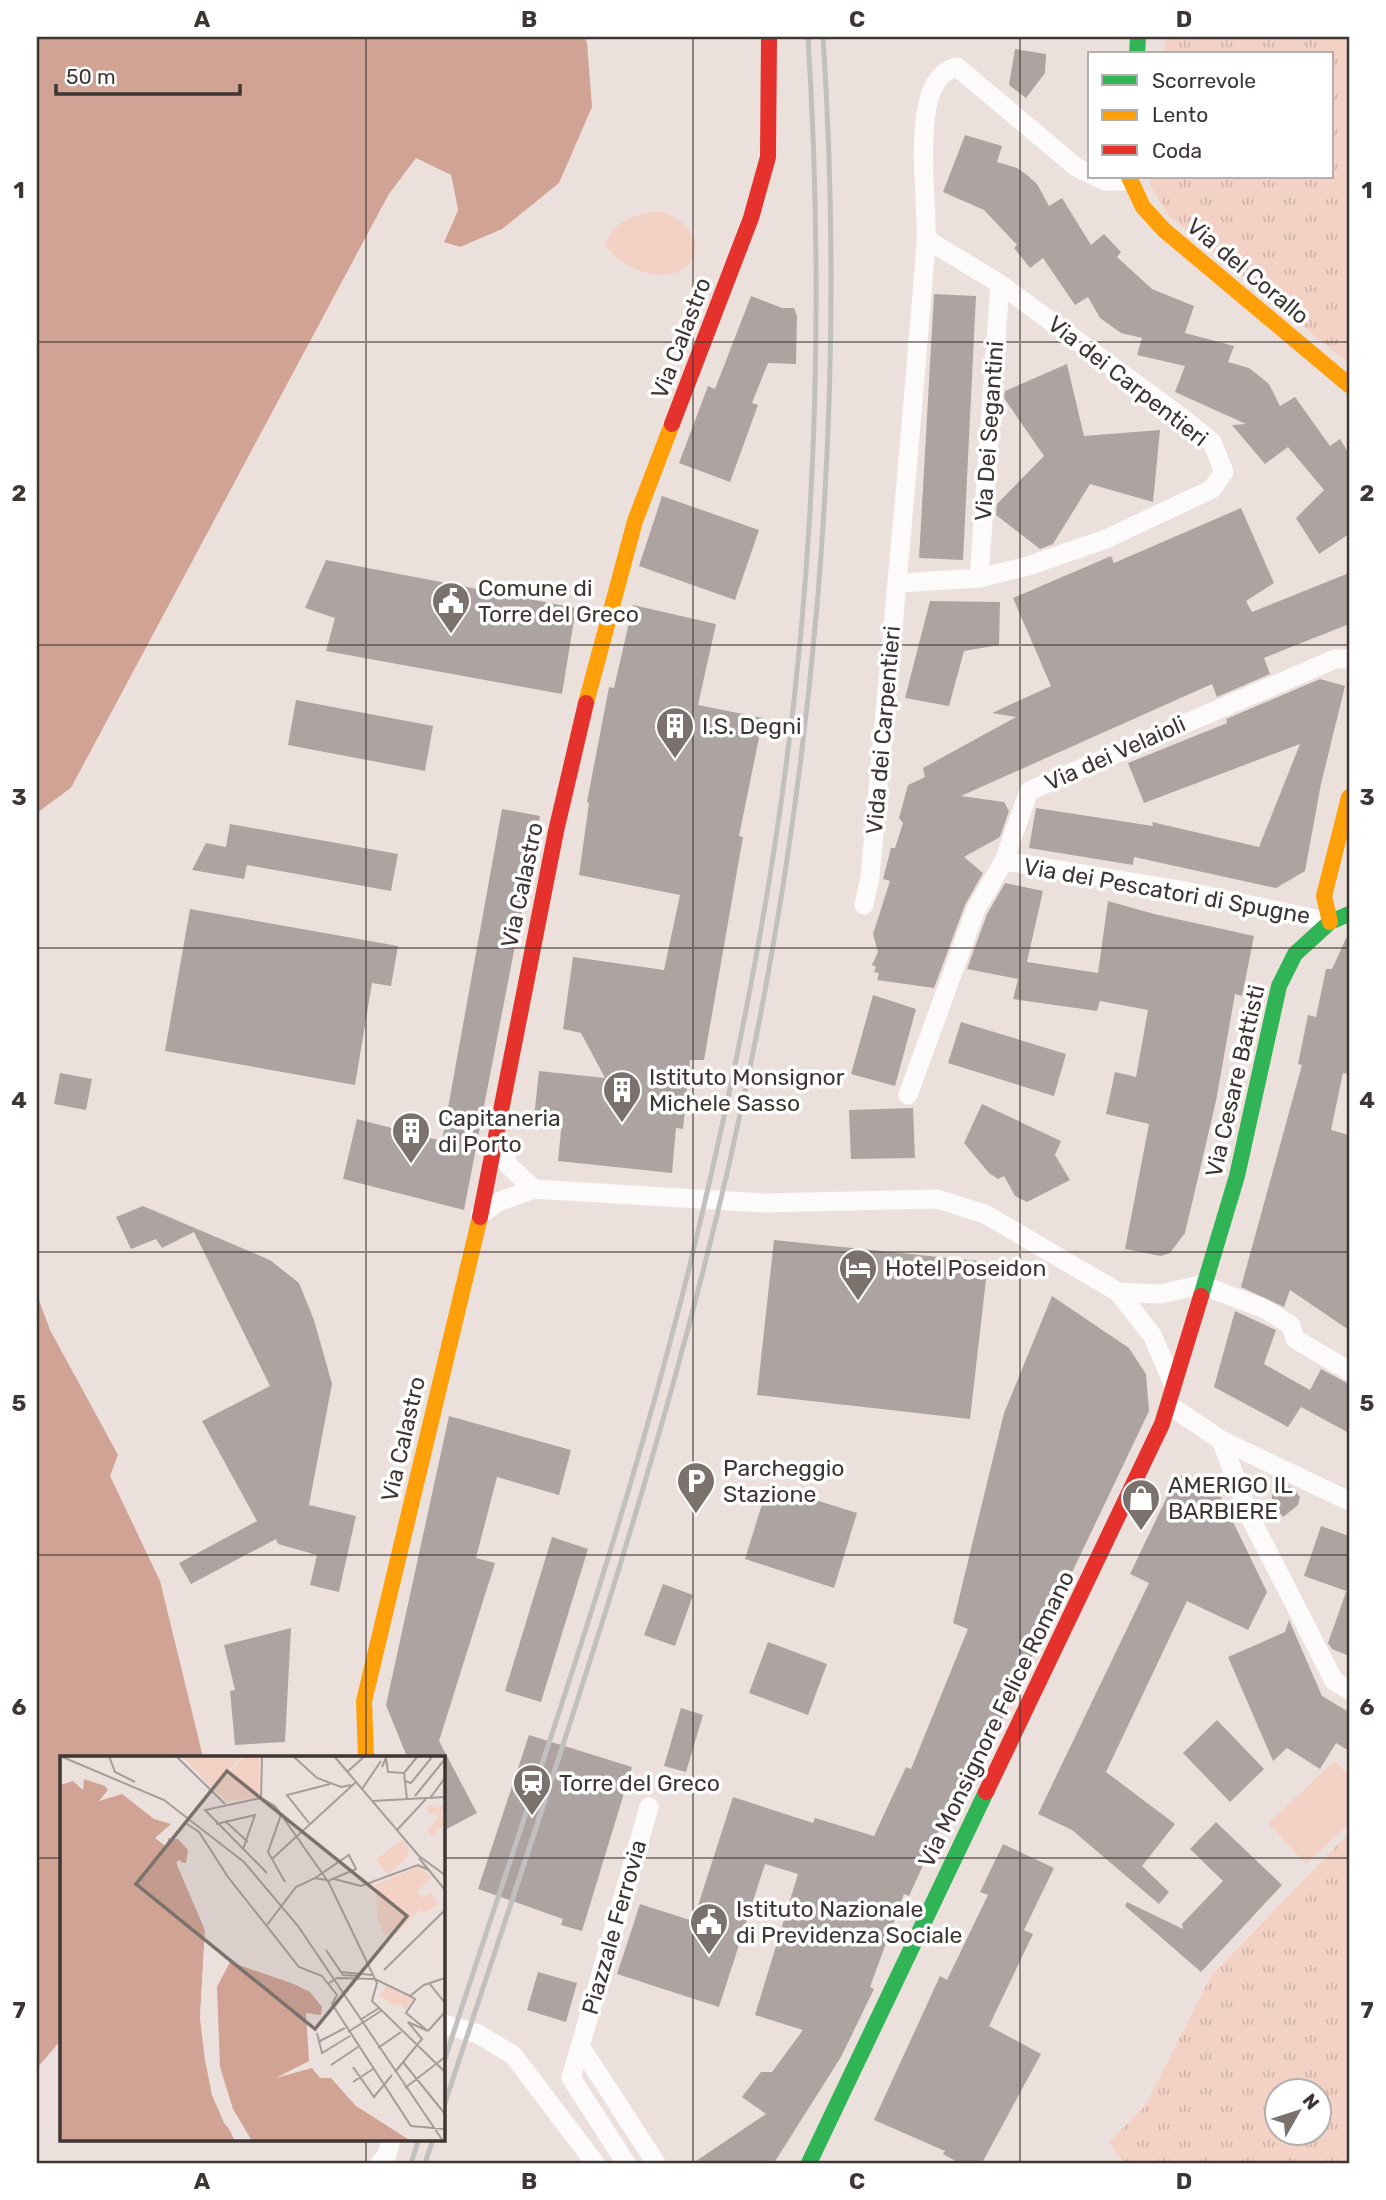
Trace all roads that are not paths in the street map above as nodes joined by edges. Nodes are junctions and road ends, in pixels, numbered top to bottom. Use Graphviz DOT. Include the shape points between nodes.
graph roads {
  1 [pos="769,37"];
  2 [pos="1088,173"];
  3 [pos="1098,178"];
  4 [pos="1130,179"];
  5 [pos="926,239"];
  6 [pos="1000,284"];
  7 [pos="1349,385"];
  8 [pos="979,578"];
  9 [pos="897,583"];
  10 [pos="1349,659"];
  11 [pos="1349,797"];
  12 [pos="1004,861"];
  13 [pos="864,905"];
  14 [pos="1349,914"];
  15 [pos="1330,922"];
  16 [pos="908,1095"];
  17 [pos="496,1138"];
  18 [pos="534,1189"];
  19 [pos="480,1215"];
  20 [pos="1201,1285"];
  21 [pos="1118,1292"];
  22 [pos="1349,1371"];
  23 [pos="1172,1383"];
  24 [pos="1169,1405"];
  25 [pos="1221,1440"];
  26 [pos="1349,1502"];
  27 [pos="1349,1690"];
  28 [pos="366,1756"];
  29 [pos="649,1807"];
  30 [pos="444,2024"];
  31 [pos="580,2046"];
  32 [pos="391,2140"];
  33 [pos="380,2163"];
  34 [pos="595,2163"];
  35 [pos="626,2163"];
  36 [pos="656,2163"];
  37 [pos="809,2163"];
  1 -- 17 [label="street, Via Calastro" via="768,157 751,218 635,521 602,636 556,831"];
  2 -- 5 [label="street" via="957,67 944,70 924,106"];
  3 -- 4 [label="street"];
  4 -- 7 [label="street, Via del Corallo" via="1143,207 1164,230"];
  5 -- 6 [label="street, Via dei Carpentieri"];
  5 -- 9 [label="street"];
  6 -- 8 [label="street, Via Dei Segantini"];
  6 -- 8 [label="street, Via dei Carpentieri" via="1212,442 1224,472 1212,489 1106,539"];
  8 -- 9 [label="street, Via dei Carpentieri"];
  9 -- 13 [label="street, Vida dei Carpentieri"];
  10 -- 12 [label="street, Via dei Velaioli" via="1335,659 1029,791"];
  11 -- 15 [label="street" via="1324,896"];
  12 -- 15 [label="street, Via dei Pescatori di Spugne" via="1180,890"];
  12 -- 16 [label="street, Via dei Velaioli" via="976,909"];
  14 -- 15 [label="street, Via Cesare Battisti"];
  15 -- 20 [label="street, Via Cesare Battisti" via="1295,954 1279,986 1237,1177"];
  17 -- 18 [label="street" via="509,1166"];
  17 -- 19 [label="street, Via Calastro"];
  18 -- 19 [label="street" via="498,1202"];
  18 -- 21 [label="street" via="762,1203 937,1199 985,1214"];
  19 -- 28 [label="street, Via Calastro" via="364,1701"];
  20 -- 21 [label="street" via="1160,1294"];
  20 -- 22 [label="street" via="1263,1308 1291,1325 1295,1339"];
  20 -- 23 [label="street, Via Monsignore Felice Romano"];
  21 -- 23 [label="street" via="1152,1335"];
  23 -- 24 [label="street, Via Monsignore Felice Romano"];
  24 -- 25 [label="street"];
  24 -- 37 [label="street, Via Monsignore Felice Romano"];
  25 -- 26 [label="street"];
  25 -- 27 [label="street" via="1251,1520 1334,1681"];
  29 -- 31 [label="street, Piazzale Ferrovia"];
  30 -- 34 [label="street" via="478,2034 513,2055"];
  31 -- 35 [label="street, Piazzale Ferrovia" via="572,2071 573,2086"];
  31 -- 36 [label="street, Piazzale Ferrovia"];
  32 -- 33 [label="street"];
}
